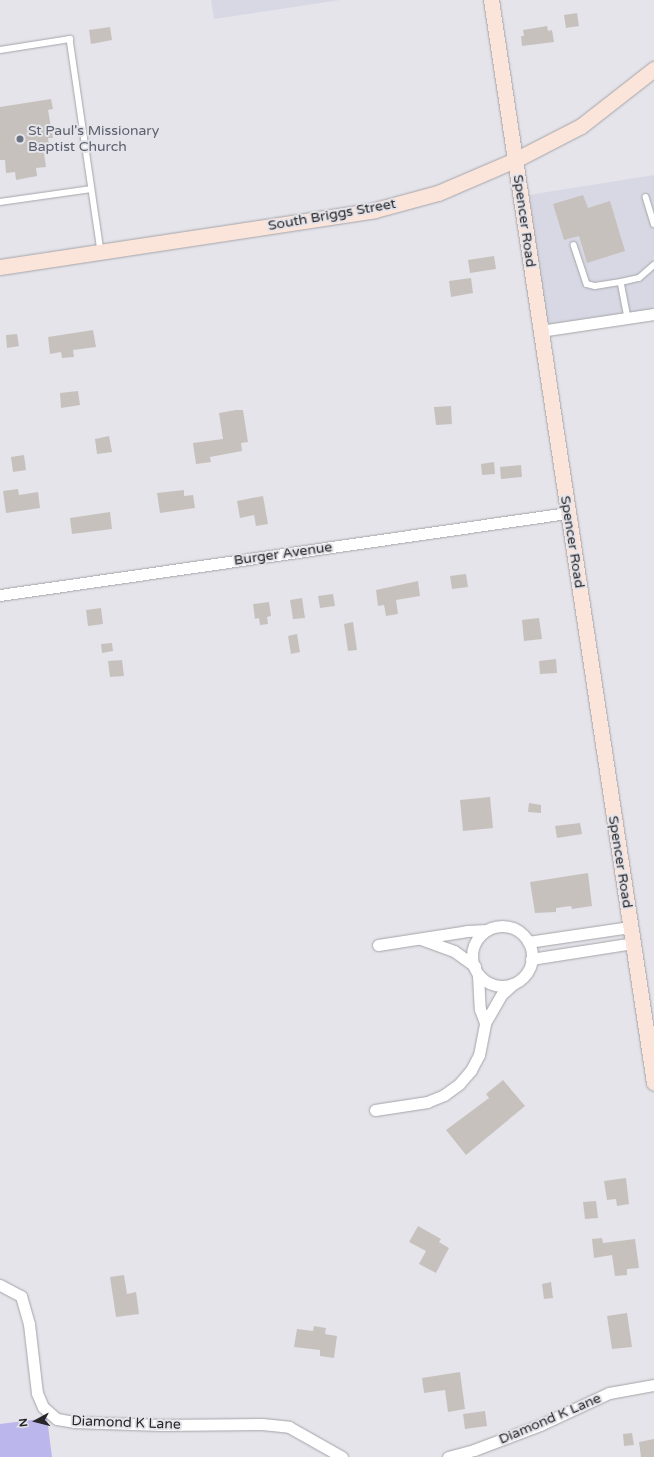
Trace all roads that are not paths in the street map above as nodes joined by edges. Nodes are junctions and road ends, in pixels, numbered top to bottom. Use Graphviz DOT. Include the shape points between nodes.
graph roads {
  1 [pos="491,0"];
  2 [pos="0,50"];
  3 [pos="654,69"];
  4 [pos="515,160"];
  5 [pos="92,189"];
  6 [pos="646,197"];
  7 [pos="0,202"];
  8 [pos="654,224"];
  9 [pos="574,245"];
  10 [pos="101,252"];
  11 [pos="654,265"];
  12 [pos="0,267"];
  13 [pos="621,282"];
  14 [pos="654,314"];
  15 [pos="628,318"];
  16 [pos="540,331"];
  17 [pos="567,513"];
  18 [pos="0,595"];
  19 [pos="630,927"];
  20 [pos="487,930"];
  21 [pos="420,939"];
  22 [pos="528,942"];
  23 [pos="633,943"];
  24 [pos="378,945"];
  25 [pos="531,959"];
  26 [pos="476,971"];
  27 [pos="513,984"];
  28 [pos="485,1023"];
  29 [pos="654,1083"];
  30 [pos="375,1110"];
  31 [pos="0,1285"];
  32 [pos="654,1385"];
  33 [pos="342,1457"];
  34 [pos="448,1457"];
  1 -- 4 [label="street, Spencer Road"];
  2 -- 5 [label="lane" via="70,39"];
  3 -- 4 [label="street, South Briggs Street" via="581,126"];
  4 -- 10 [label="street, South Briggs Street" via="438,193 375,210"];
  4 -- 16 [label="street, Spencer Road"];
  5 -- 7 [label="lane"];
  5 -- 10 [label="lane"];
  6 -- 8 [label="lane"];
  9 -- 13 [label="lane" via="587,284 595,286"];
  10 -- 12 [label="street, South Briggs Street"];
  11 -- 13 [label="lane" via="639,278"];
  13 -- 15 [label="lane"];
  14 -- 15 [label="street"];
  15 -- 16 [label="street"];
  16 -- 17 [label="street, Spencer Road"];
  17 -- 18 [label="street, Burger Avenue"];
  17 -- 19 [label="street, Spencer Road"];
  19 -- 22 [label="street"];
  19 -- 23 [label="street, Spencer Road"];
  20 -- 21 [label="street" via="467,930"];
  20 -- 22 [label="street" via="507,926 517,930"];
  20 -- 26 [label="street" via="474,946"];
  21 -- 24 [label="street"];
  21 -- 26 [label="street" via="454,951"];
  22 -- 25 [label="street"];
  23 -- 25 [label="street"];
  23 -- 29 [label="street, Spencer Road"];
  25 -- 27 [label="street" via="527,972"];
  26 -- 27 [label="street" via="494,984"];
  26 -- 28 [label="street" via="480,1009"];
  27 -- 28 [label="street" via="502,994"];
  28 -- 30 [label="street" via="479,1055 471,1070 458,1084 444,1095 427,1102"];
  31 -- 33 [label="street, Diamond K Lane" via="21,1296 29,1324 37,1393 43,1407 57,1419 74,1422 262,1424 290,1427"];
  32 -- 34 [label="street, Diamond K Lane" via="609,1393 525,1430"];
}
